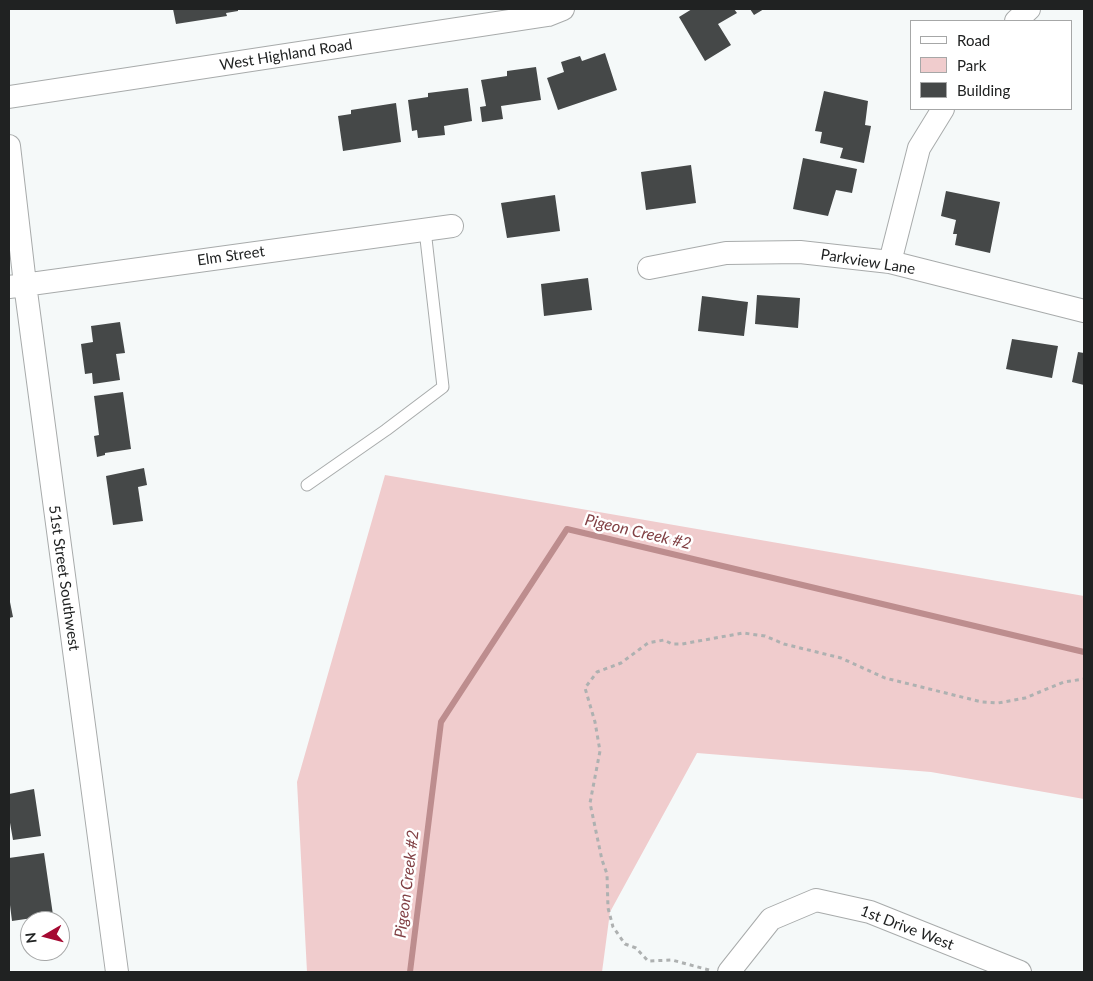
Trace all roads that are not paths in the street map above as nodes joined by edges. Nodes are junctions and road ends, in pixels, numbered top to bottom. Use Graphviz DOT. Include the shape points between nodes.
graph roads {
  1 [pos="563,9"];
  2 [pos="1030,9"];
  3 [pos="1017,20"];
  4 [pos="9,98"];
  5 [pos="942,110"];
  6 [pos="9,146"];
  7 [pos="452,226"];
  8 [pos="425,230"];
  9 [pos="890,262"];
  10 [pos="649,268"];
  11 [pos="17,285"];
  12 [pos="1084,311"];
  13 [pos="307,485"];
  14 [pos="117,972"];
  15 [pos="729,972"];
  16 [pos="1020,972"];
  1 -- 4 [label="street, West Highland Road" via="548,15"];
  2 -- 3 [label="street"];
  5 -- 9 [label="street" via="919,148"];
  6 -- 11 [label="street, 51st Street Southwest"];
  7 -- 8 [label="street, Elm Street"];
  8 -- 11 [label="street, Elm Street"];
  8 -- 13 [label="lane" via="443,387"];
  9 -- 10 [label="street, Parkview Lane" via="800,252 726,253"];
  9 -- 12 [label="street, Parkview Lane"];
  11 -- 14 [label="street, 51st Street Southwest"];
  15 -- 16 [label="street, 1st Drive West" via="771,919 816,900 870,912"];
}
